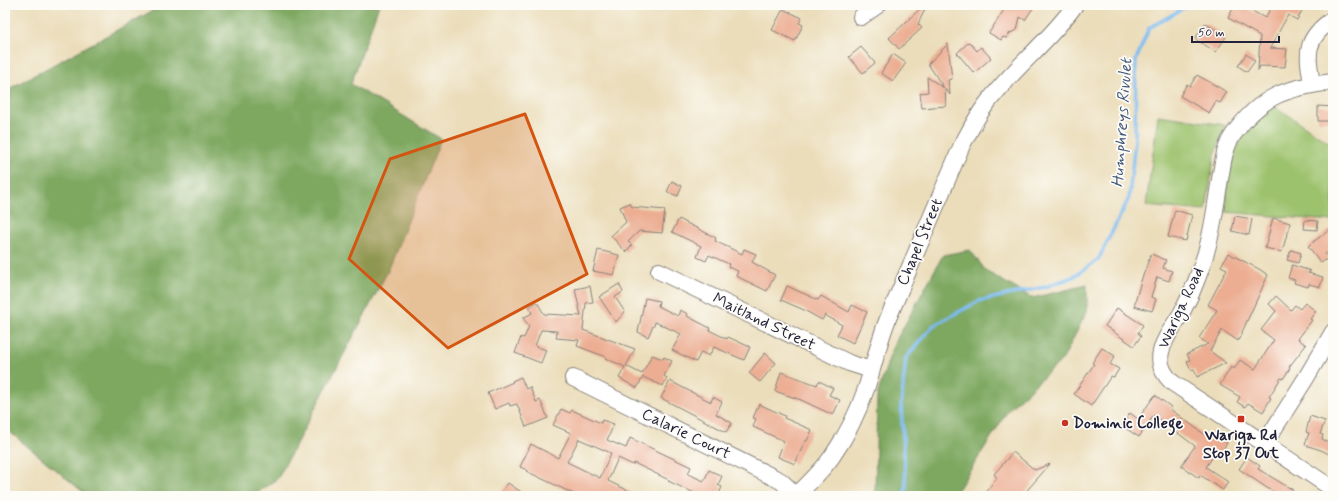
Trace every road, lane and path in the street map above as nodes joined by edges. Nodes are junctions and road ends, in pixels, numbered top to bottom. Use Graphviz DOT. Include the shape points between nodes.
graph roads {
  1 [pos="878,5"];
  2 [pos="1075,5"];
  3 [pos="861,17"];
  4 [pos="1333,19"];
  5 [pos="1333,82"];
  6 [pos="1312,84"];
  7 [pos="659,270"];
  8 [pos="1333,332"];
  9 [pos="871,370"];
  10 [pos="573,378"];
  11 [pos="1265,443"];
  12 [pos="1333,489"];
  13 [pos="796,496"];
  1 -- 3 [label="street"];
  2 -- 9 [label="street, Chapel Street" via="998,90 973,124 881,335"];
  4 -- 6 [label="street" via="1322,26 1311,43 1308,59"];
  5 -- 6 [label="street, Wariga Road"];
  6 -- 11 [label="street, Wariga Road" via="1273,96 1250,115 1232,137 1224,155 1211,232 1201,267 1183,311 1163,345 1160,357 1163,372 1173,383"];
  7 -- 9 [label="street, Maitland Street" via="849,363"];
  8 -- 11 [label="street"];
  9 -- 13 [label="street, Chapel Street" via="857,412 833,455"];
  10 -- 13 [label="street, Calarie Court" via="781,481"];
  11 -- 12 [label="street, Wariga Road"];
}
